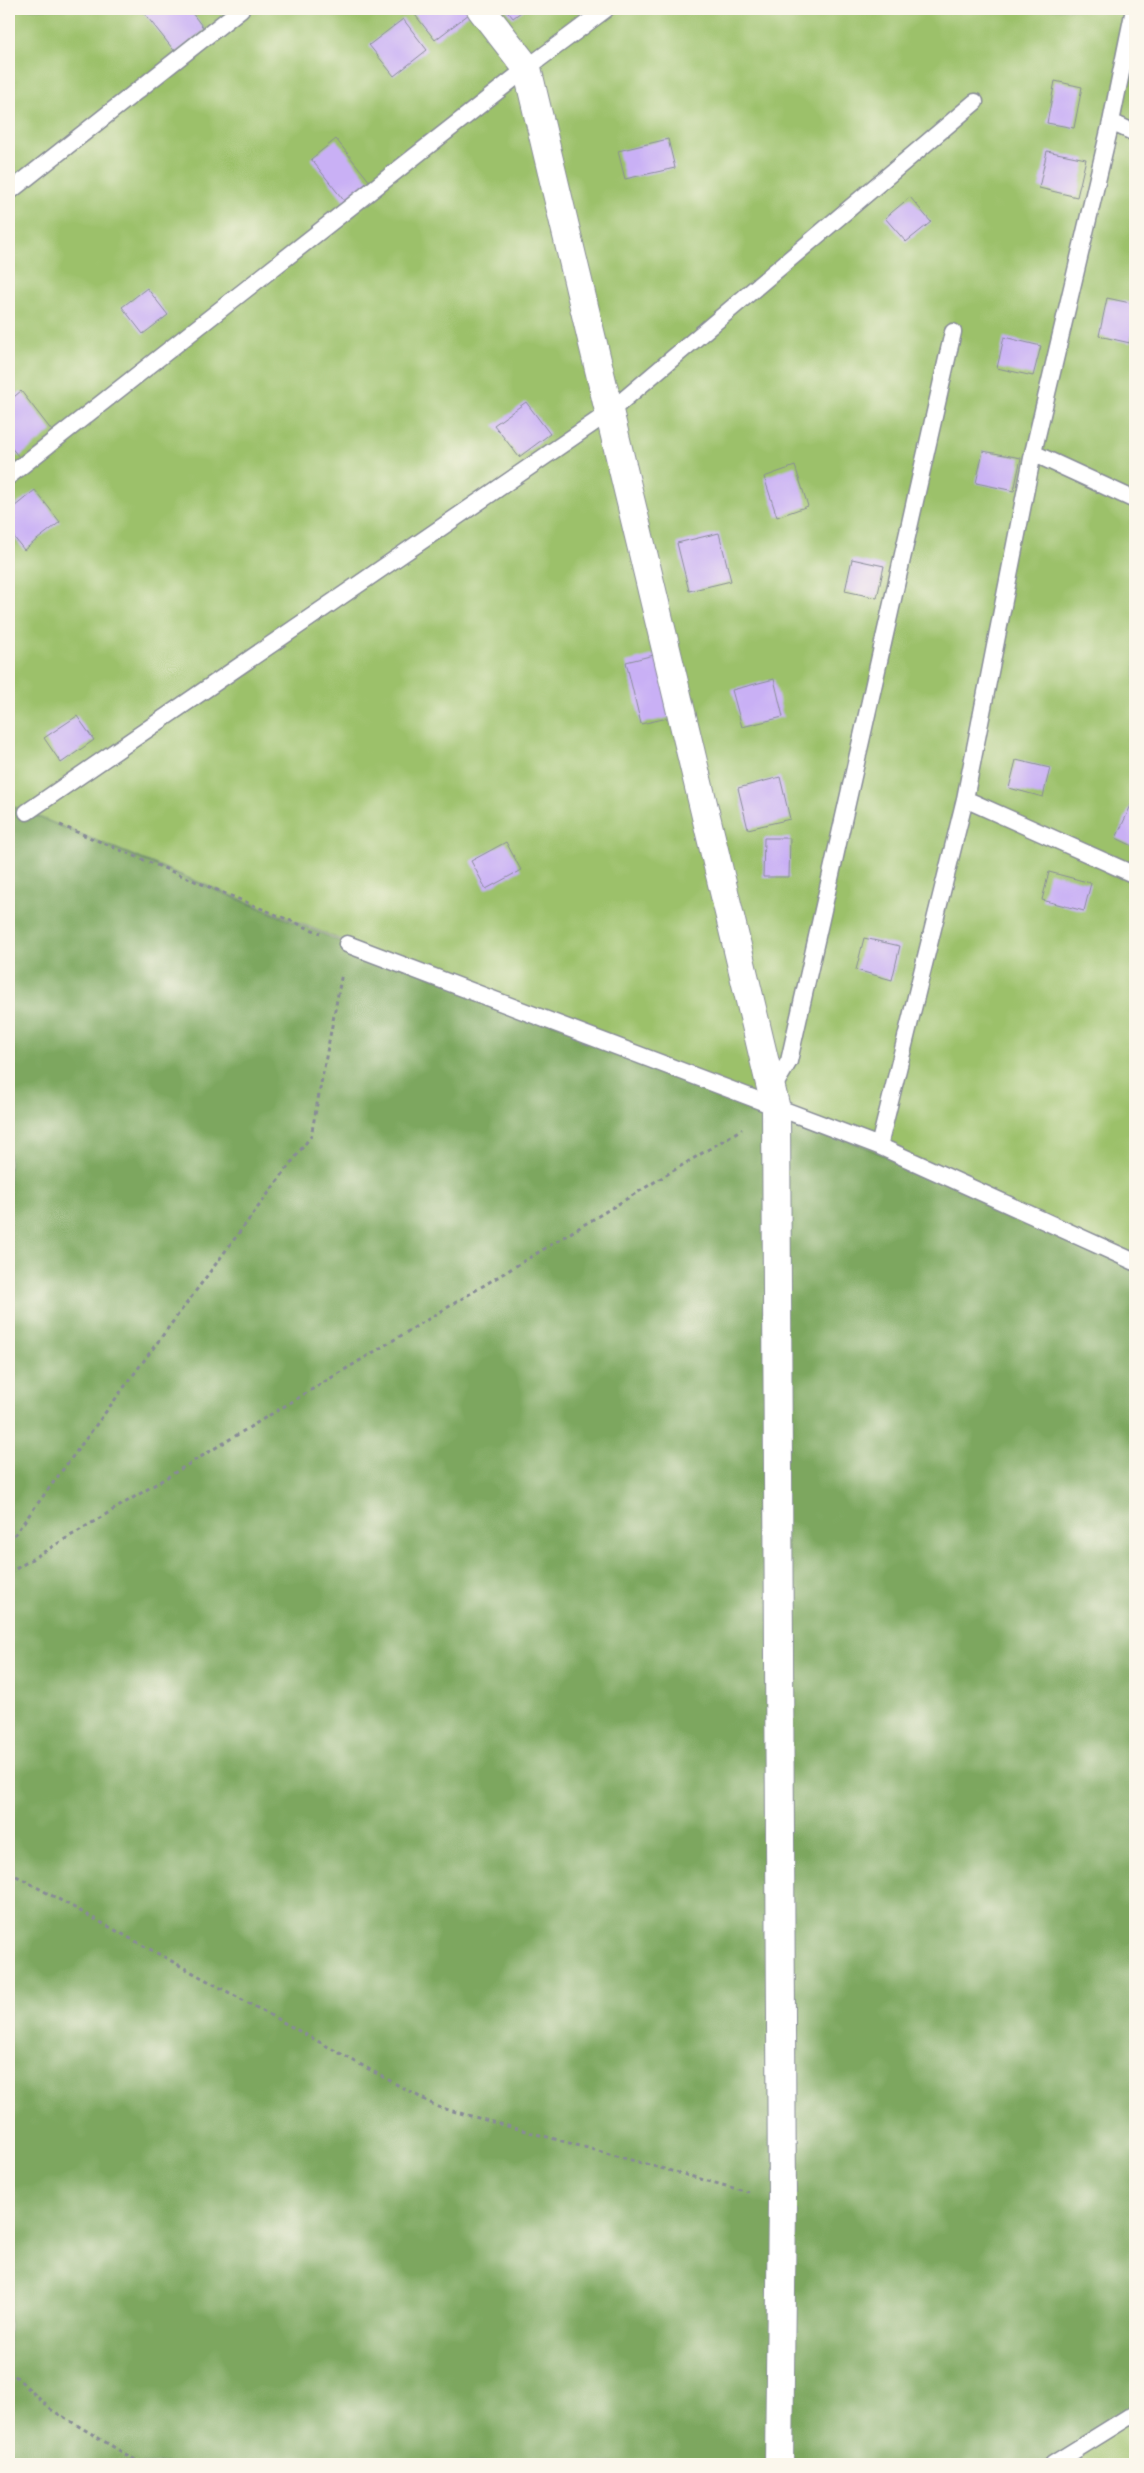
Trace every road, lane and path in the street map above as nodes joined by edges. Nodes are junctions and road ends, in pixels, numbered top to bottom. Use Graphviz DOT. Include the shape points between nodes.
graph roads {
  1 [pos="242,9"];
  2 [pos="481,9"];
  3 [pos="606,9"];
  4 [pos="1134,9"];
  5 [pos="527,68"];
  6 [pos="975,102"];
  7 [pos="1111,122"];
  8 [pos="1135,133"];
  9 [pos="9,192"];
  10 [pos="953,332"];
  11 [pos="608,412"];
  12 [pos="1033,453"];
  13 [pos="9,476"];
  14 [pos="1135,500"];
  15 [pos="966,799"];
  16 [pos="27,812"];
  17 [pos="1135,876"];
  18 [pos="347,944"];
  19 [pos="774,1099"];
  20 [pos="878,1146"];
  21 [pos="1135,1262"];
  22 [pos="9,1542"];
  23 [pos="9,1573"];
  24 [pos="9,1872"];
  25 [pos="782,2202"];
  26 [pos="9,2370"];
  27 [pos="1134,2419"];
  28 [pos="142,2464"];
  29 [pos="779,2464"];
  30 [pos="1053,2464"];
  1 -- 9 [label="lane"];
  2 -- 5 [label="street"];
  3 -- 5 [label="lane"];
  4 -- 7 [label="lane"];
  5 -- 11 [label="street"];
  5 -- 13 [label="lane"];
  6 -- 11 [label="lane"];
  7 -- 8 [label="lane"];
  7 -- 12 [label="lane"];
  10 -- 19 [label="lane" via="789,1061"];
  11 -- 16 [label="lane"];
  11 -- 19 [label="street"];
  12 -- 14 [label="lane"];
  12 -- 15 [label="lane"];
  15 -- 17 [label="lane"];
  15 -- 20 [label="lane"];
  16 -- 18 [label="path"];
  18 -- 19 [label="lane"];
  18 -- 22 [label="path" via="311,1136"];
  19 -- 20 [label="lane"];
  19 -- 23 [label="path"];
  19 -- 25 [label="street"];
  20 -- 21 [label="lane"];
  24 -- 25 [label="path" via="438,2107"];
  25 -- 29 [label="street"];
  26 -- 28 [label="path" via="50,2410"];
  27 -- 30 [label="lane"];
}
